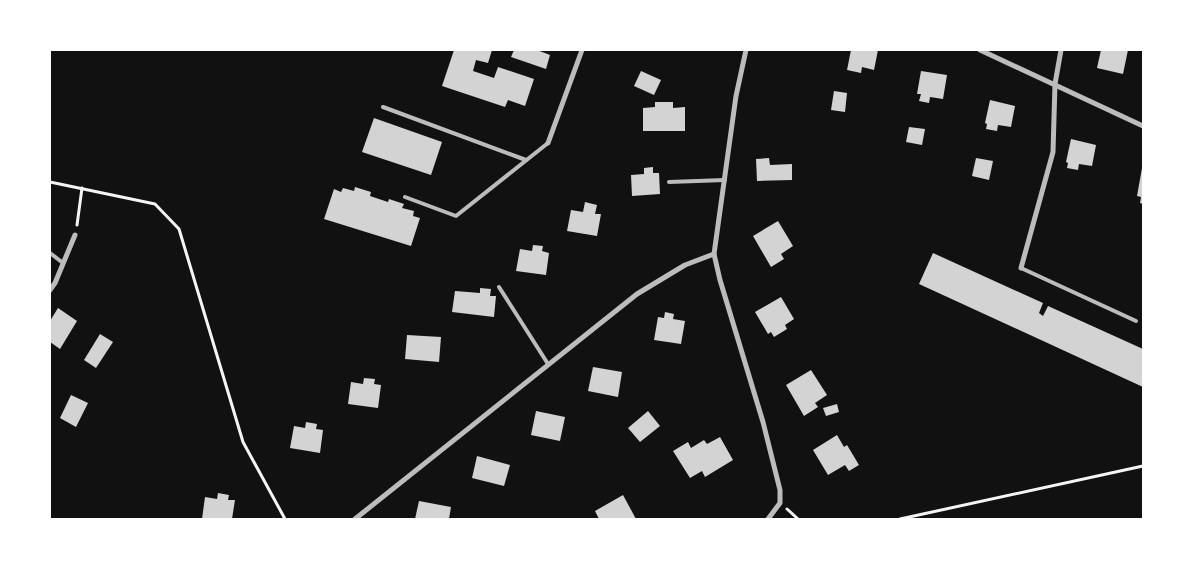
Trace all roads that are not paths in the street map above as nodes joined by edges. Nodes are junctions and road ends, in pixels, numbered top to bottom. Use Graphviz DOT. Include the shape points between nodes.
graph roads {
  1 [pos="582,50"];
  2 [pos="746,50"];
  3 [pos="980,50"];
  4 [pos="1061,50"];
  5 [pos="1055,84"];
  6 [pos="383,107"];
  7 [pos="1143,126"];
  8 [pos="548,143"];
  9 [pos="526,160"];
  10 [pos="725,180"];
  11 [pos="670,182"];
  12 [pos="405,197"];
  13 [pos="76,235"];
  14 [pos="50,253"];
  15 [pos="714,254"];
  16 [pos="63,263"];
  17 [pos="1021,268"];
  18 [pos="499,287"];
  19 [pos="50,290"];
  20 [pos="1136,322"];
  21 [pos="548,364"];
  22 [pos="355,519"];
  23 [pos="768,519"];
  1 -- 8 [label="street"];
  2 -- 10 [label="street" via="736,96"];
  3 -- 5 [label="street"];
  4 -- 5 [label="street"];
  5 -- 7 [label="street"];
  5 -- 17 [label="street" via="1053,152"];
  6 -- 9 [label="lane"];
  8 -- 9 [label="lane"];
  9 -- 12 [label="lane" via="456,216"];
  10 -- 11 [label="lane"];
  10 -- 15 [label="street"];
  13 -- 16 [label="street"];
  14 -- 16 [label="lane"];
  15 -- 21 [label="street" via="685,265 637,294"];
  15 -- 23 [label="street" via="780,490 780,503"];
  16 -- 19 [label="street"];
  17 -- 20 [label="lane"];
  18 -- 21 [label="lane"];
  21 -- 22 [label="street"];
}
